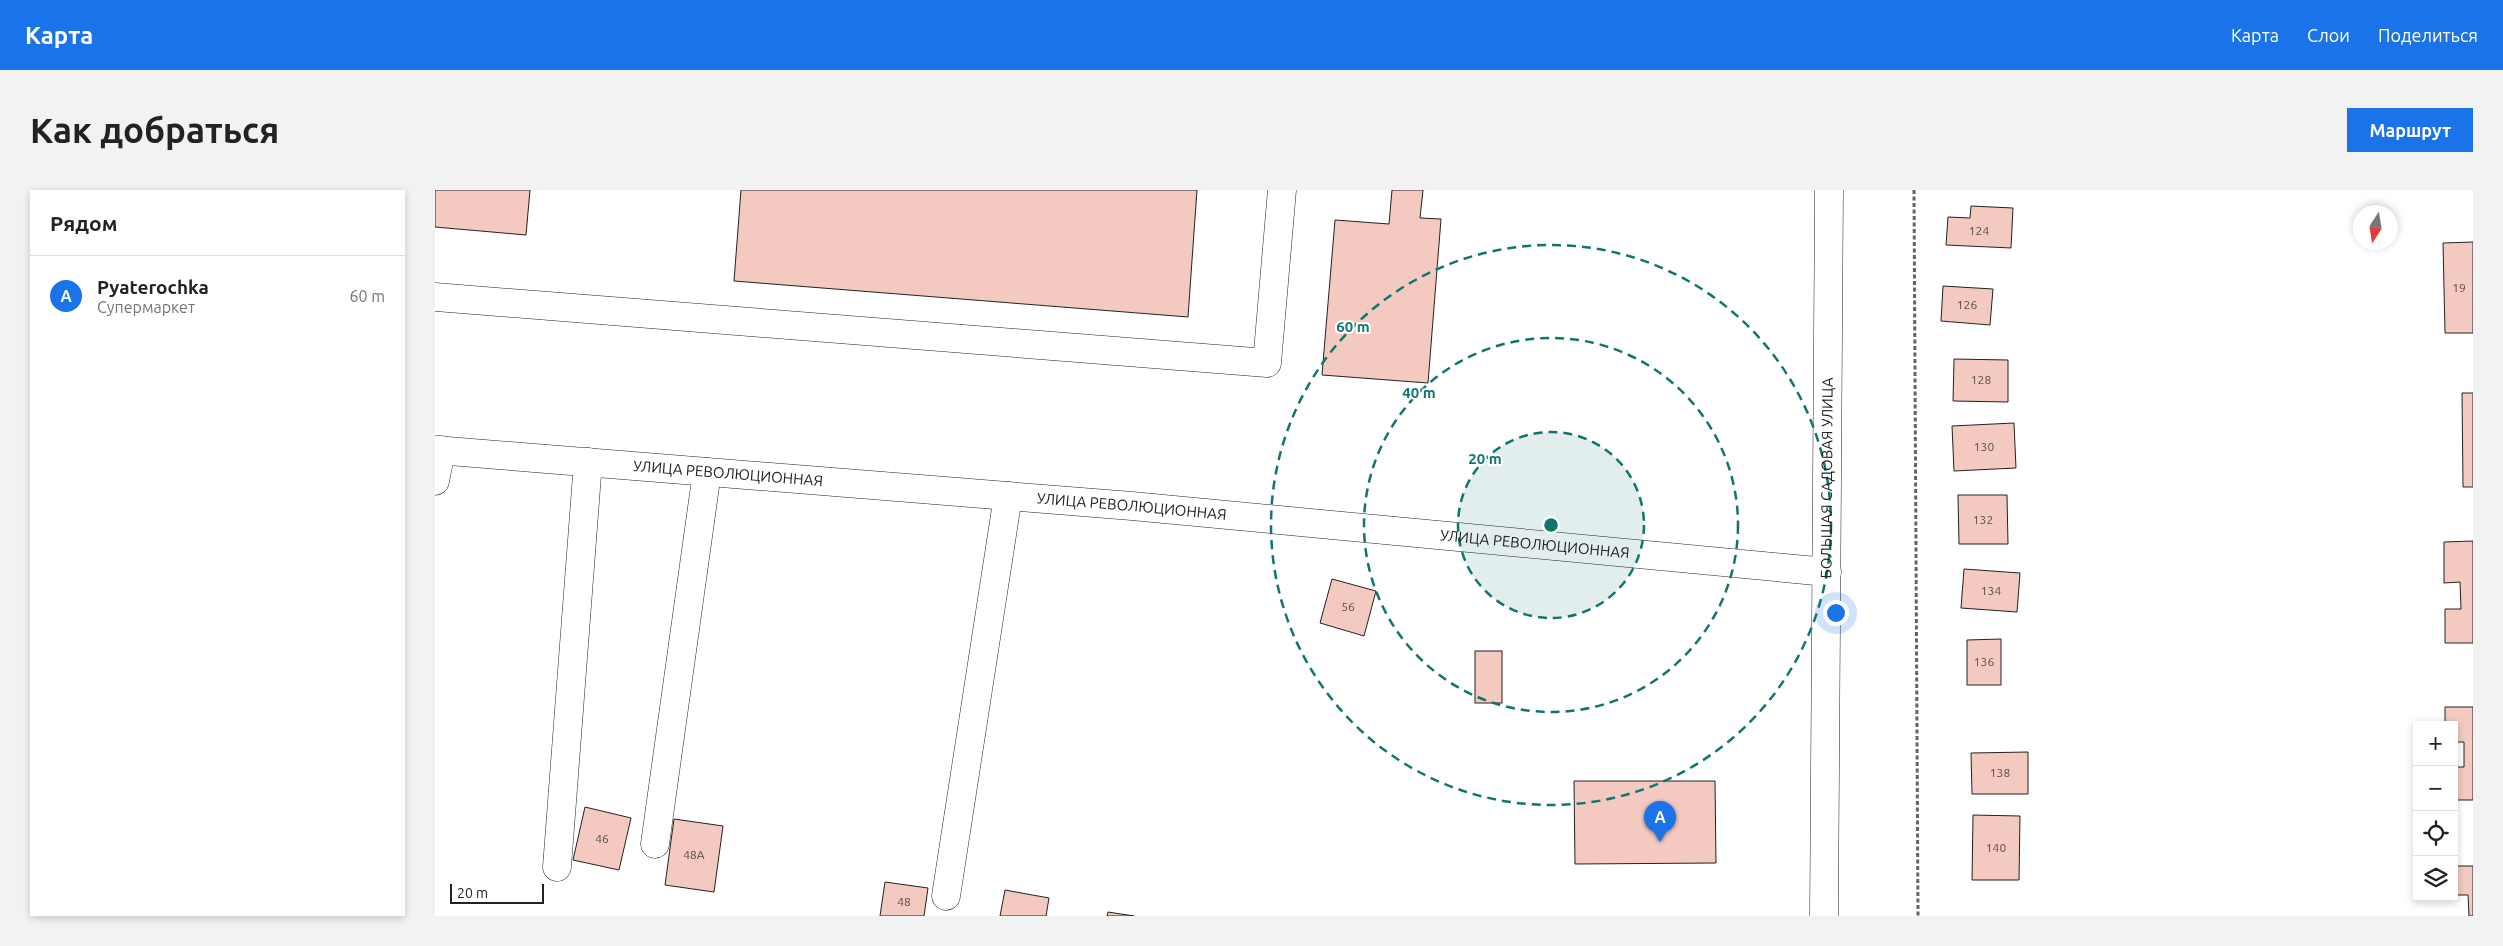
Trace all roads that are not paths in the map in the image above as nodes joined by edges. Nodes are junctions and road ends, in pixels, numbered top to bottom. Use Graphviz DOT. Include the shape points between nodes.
graph roads {
  1 [pos="1282,190"];
  2 [pos="1829,190"];
  3 [pos="435,297"];
  4 [pos="438,450"];
  5 [pos="588,462"];
  6 [pos="707,472"];
  7 [pos="435,481"];
  8 [pos="1008,496"];
  9 [pos="1827,572"];
  10 [pos="655,844"];
  11 [pos="557,868"];
  12 [pos="946,896"];
  13 [pos="1824,916"];
  1 -- 3 [label="street" via="1267,363"];
  2 -- 9 [label="street, БОЛЬШАЯ САДОВАЯ УЛИЦА"];
  4 -- 5 [label="street, УЛИЦА РЕВОЛЮЦИОННАЯ"];
  4 -- 7 [label="street"];
  5 -- 6 [label="street, УЛИЦА РЕВОЛЮЦИОННАЯ"];
  5 -- 11 [label="street"];
  6 -- 8 [label="street, УЛИЦА РЕВОЛЮЦИОННАЯ"];
  6 -- 10 [label="street"];
  8 -- 9 [label="street, УЛИЦА РЕВОЛЮЦИОННАЯ"];
  8 -- 12 [label="street"];
  9 -- 13 [label="street, БОЛЬШАЯ САДОВАЯ УЛИЦА"];
}
